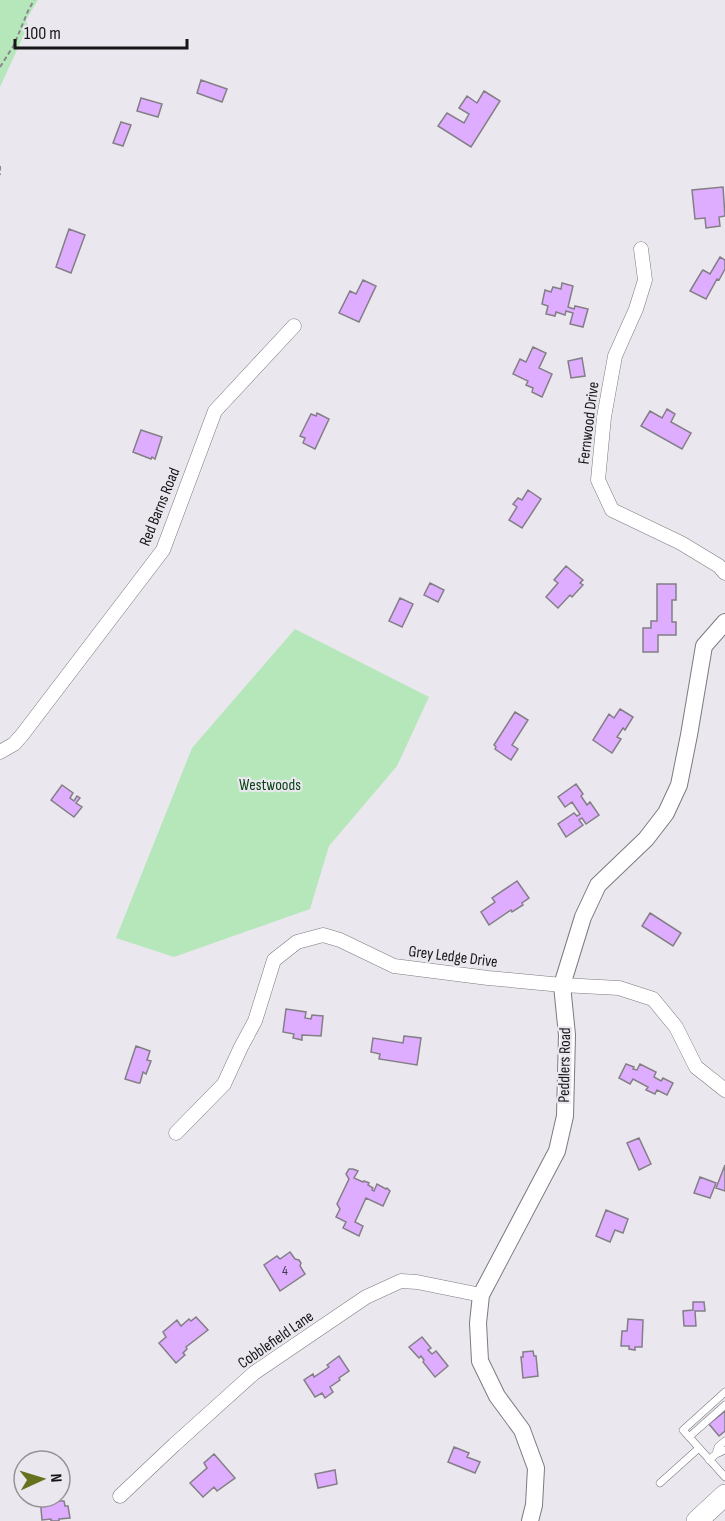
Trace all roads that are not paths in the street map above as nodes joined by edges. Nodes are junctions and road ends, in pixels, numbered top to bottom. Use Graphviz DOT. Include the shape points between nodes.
graph roads {
  1 [pos="641,249"];
  2 [pos="294,326"];
  3 [pos="725,573"];
  4 [pos="725,622"];
  5 [pos="0,752"];
  6 [pos="562,985"];
  7 [pos="725,1090"];
  8 [pos="176,1133"];
  9 [pos="481,1295"];
  10 [pos="725,1392"];
  11 [pos="725,1405"];
  12 [pos="689,1437"];
  13 [pos="725,1441"];
  14 [pos="699,1448"];
  15 [pos="725,1450"];
  16 [pos="716,1454"];
  17 [pos="709,1460"];
  18 [pos="725,1477"];
  19 [pos="660,1483"];
  20 [pos="725,1495"];
  21 [pos="120,1496"];
  22 [pos="530,1521"];
  23 [pos="697,1521"];
  1 -- 3 [label="street, Fernwood Drive" via="645,280 615,356 598,480 612,510 681,543"];
  2 -- 5 [label="street, Red Barns Road" via="215,411 163,550 22,735"];
  4 -- 6 [label="street, Peddlers Road" via="704,646 679,785 666,813 646,839 598,885 583,917"];
  6 -- 7 [label="street, Grey Ledge Drive" via="619,988 653,999 676,1027 696,1067"];
  6 -- 8 [label="street, Grey Ledge Drive" via="394,966 323,935 297,942 274,960 255,1021 224,1084"];
  6 -- 9 [label="street, Peddlers Road" via="567,1035 565,1116 556,1151"];
  9 -- 21 [label="street, Cobblefield Lane" via="401,1281 366,1297 254,1373"];
  9 -- 22 [label="street, Peddlers Road" via="480,1361 497,1396 522,1430 536,1468"];
  10 -- 12 [label="lane" via="683,1430"];
  11 -- 12 [label="lane"];
  12 -- 14 [label="lane"];
  13 -- 16 [label="lane"];
  14 -- 17 [label="lane"];
  14 -- 19 [label="lane"];
  15 -- 16 [label="lane"];
  16 -- 17 [label="lane"];
  17 -- 18 [label="lane"];
  20 -- 23 [label="main road"];
}
